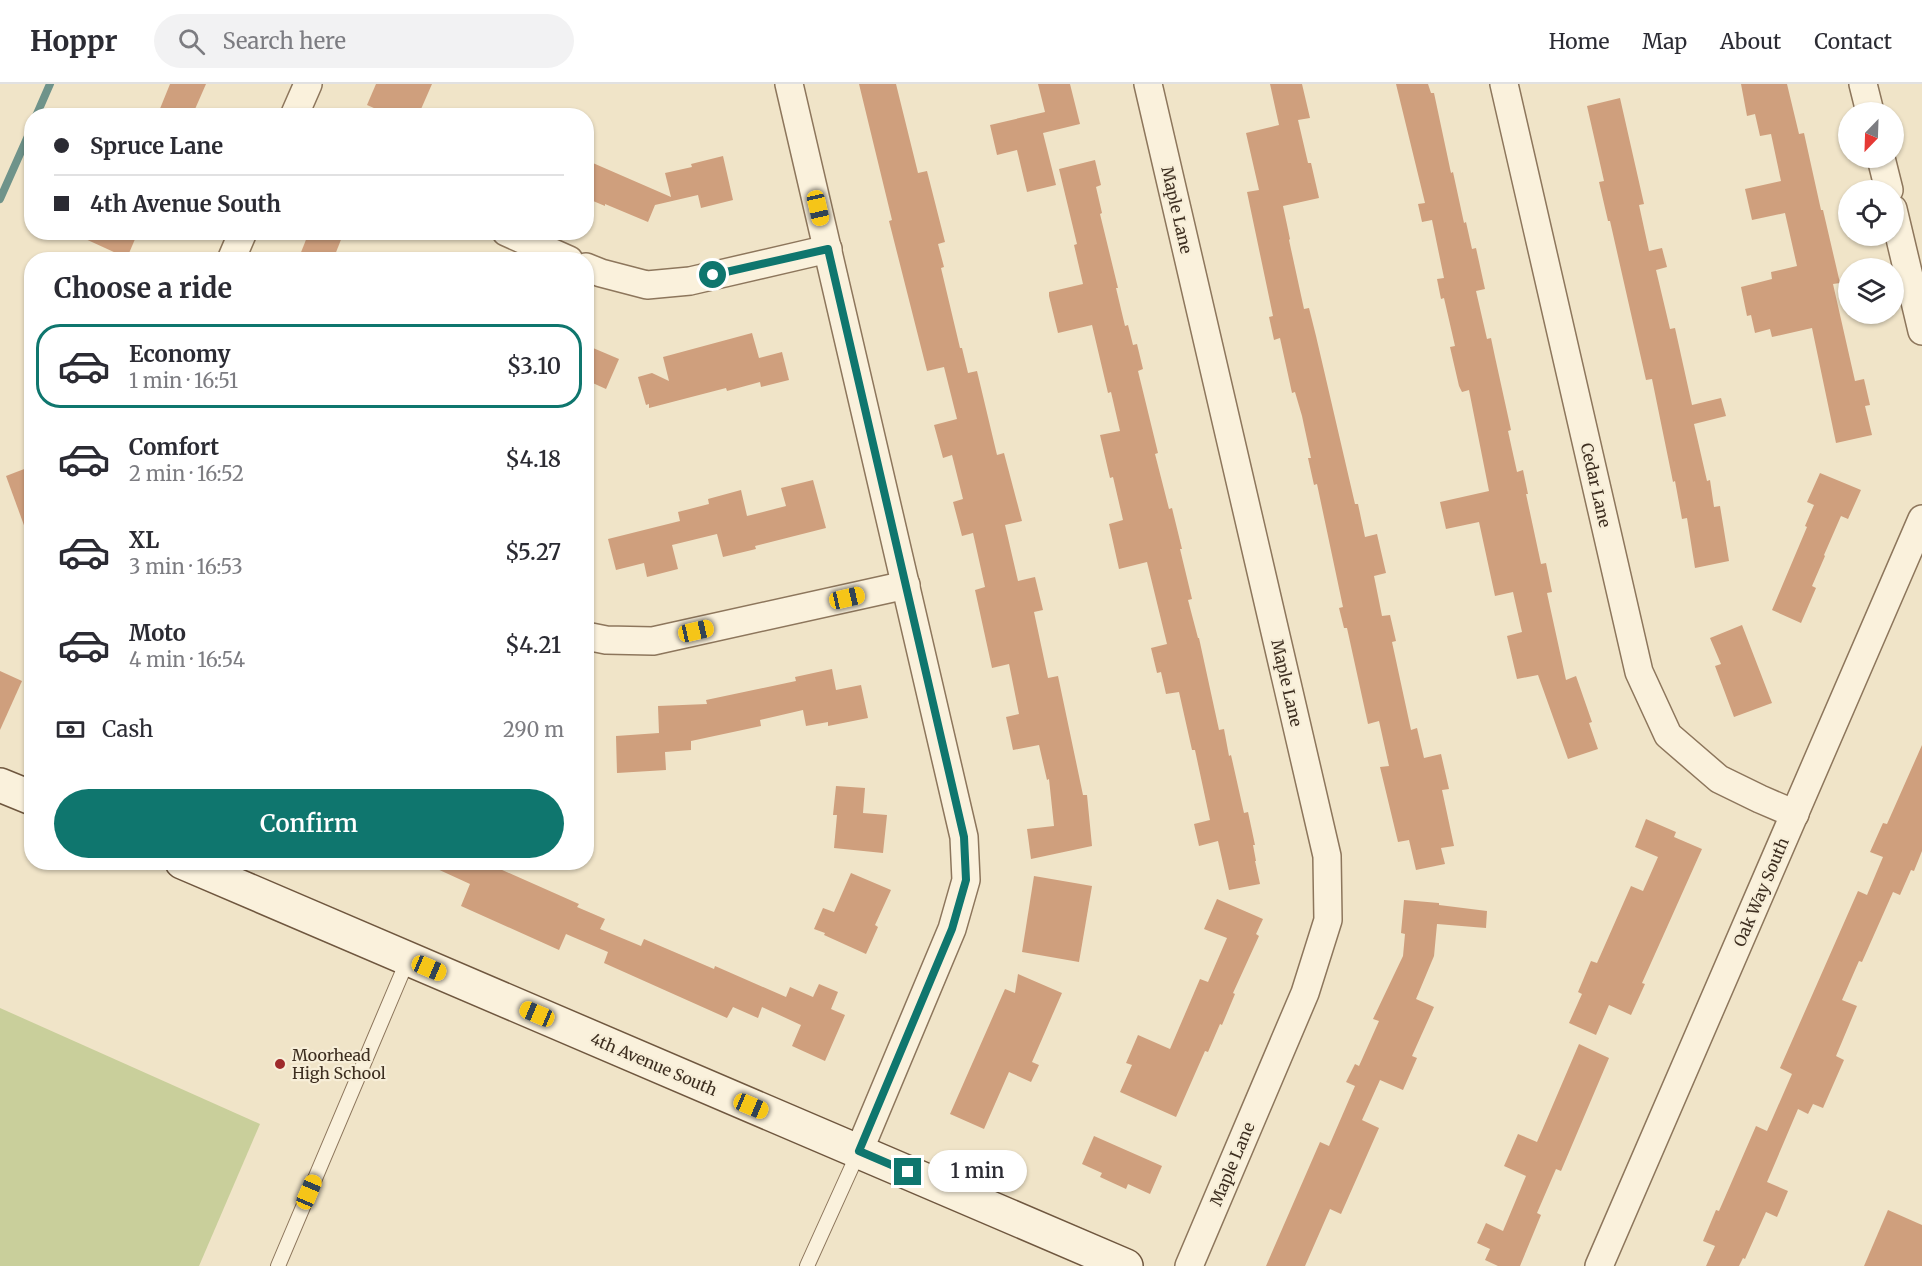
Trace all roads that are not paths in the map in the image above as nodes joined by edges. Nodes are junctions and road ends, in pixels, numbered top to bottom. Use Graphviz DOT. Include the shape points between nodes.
graph roads {
  1 [pos="308,84"];
  2 [pos="789,84"];
  3 [pos="1148,84"];
  4 [pos="1504,84"];
  5 [pos="1863,84"];
  6 [pos="1868,102"];
  7 [pos="298,108"];
  8 [pos="524,240"];
  9 [pos="1902,246"];
  10 [pos="828,249"];
  11 [pos="551,252"];
  12 [pos="594,270"];
  13 [pos="1922,331"];
  14 [pos="1922,519"];
  15 [pos="906,585"];
  16 [pos="594,638"];
  17 [pos="0,785"];
  18 [pos="24,795"];
  19 [pos="1795,814"];
  20 [pos="201,870"];
  21 [pos="408,959"];
  22 [pos="859,1151"];
  23 [pos="278,1266"];
  24 [pos="807,1266"];
  25 [pos="1126,1266"];
  26 [pos="1189,1266"];
  27 [pos="1599,1266"];
  1 -- 7 [label="street"];
  2 -- 10 [label="street"];
  3 -- 26 [label="street, Maple Lane" via="1327,856 1328,920 1305,993"];
  4 -- 19 [label="street, Cedar Lane" via="1639,672 1668,735 1719,779"];
  5 -- 6 [label="street"];
  8 -- 11 [label="street"];
  9 -- 13 [label="street"];
  10 -- 12 [label="street" via="690,281 647,285"];
  10 -- 15 [label="street"];
  14 -- 19 [label="street, Oak Way South"];
  15 -- 16 [label="street" via="653,641"];
  15 -- 22 [label="street" via="964,837 966,880 952,929"];
  17 -- 18 [label="street"];
  19 -- 27 [label="street, Oak Way South"];
  20 -- 21 [label="street, 4th Avenue South"];
  21 -- 22 [label="street, 4th Avenue South"];
  21 -- 23 [label="lane"];
  22 -- 24 [label="lane"];
  22 -- 25 [label="street, 4th Avenue South"];
}
